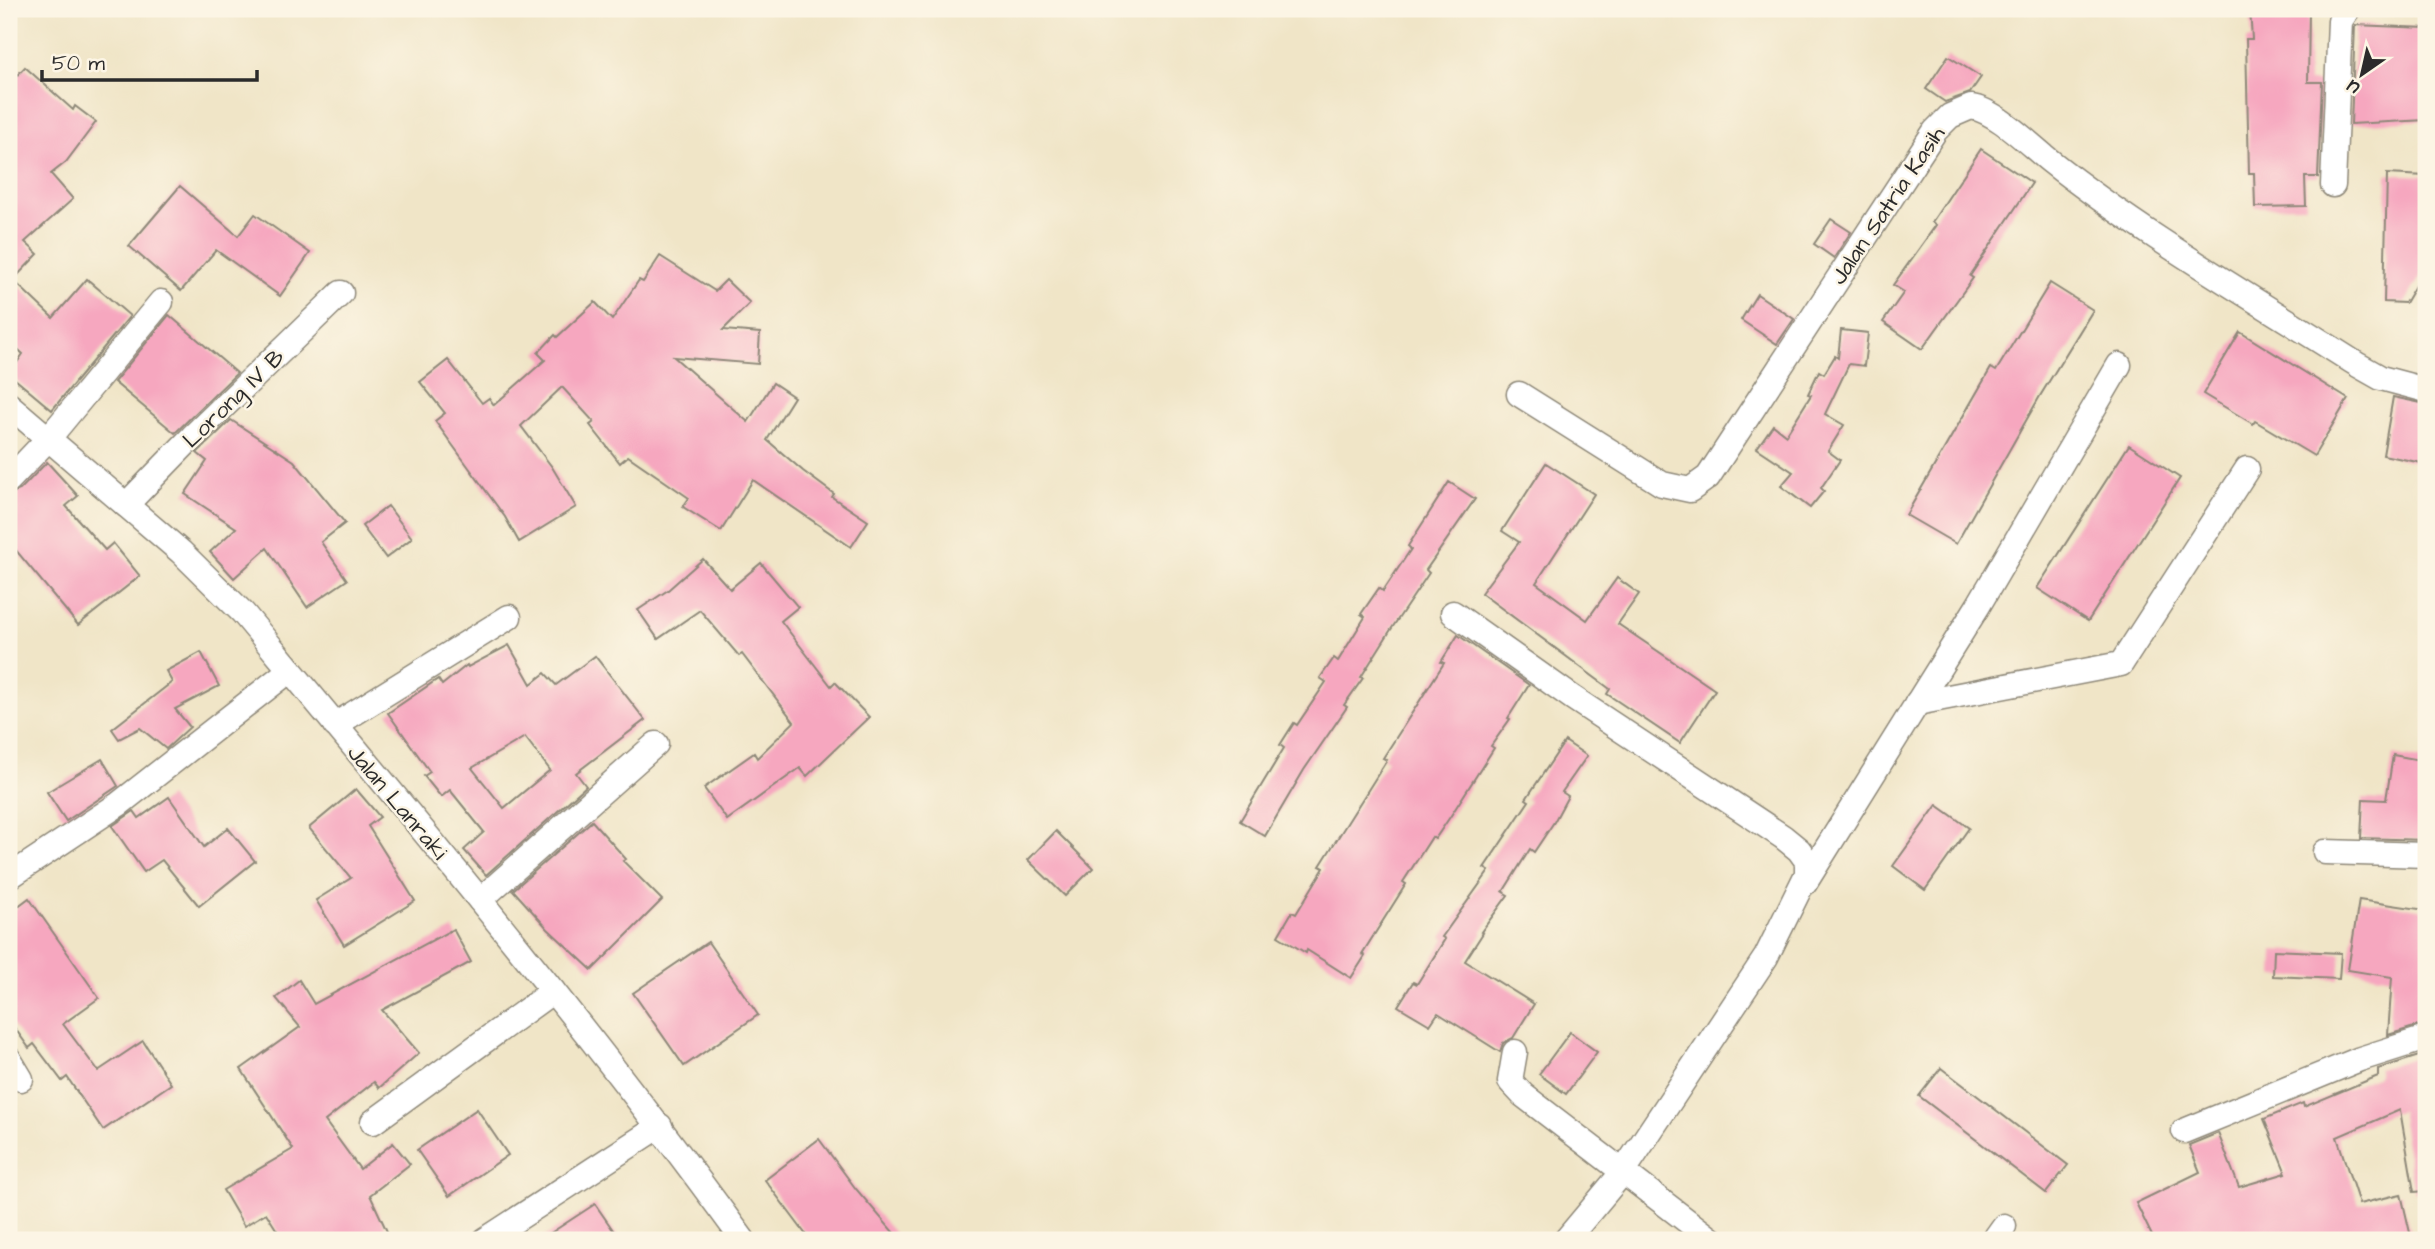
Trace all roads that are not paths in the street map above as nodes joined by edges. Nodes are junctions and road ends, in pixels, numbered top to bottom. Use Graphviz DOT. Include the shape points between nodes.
graph roads {
  1 [pos="2348,9"];
  2 [pos="2333,185"];
  3 [pos="341,293"];
  4 [pos="161,302"];
  5 [pos="2119,365"];
  6 [pos="2426,390"];
  7 [pos="1519,394"];
  8 [pos="9,405"];
  9 [pos="48,439"];
  10 [pos="2247,469"];
  11 [pos="9,480"];
  12 [pos="126,505"];
  13 [pos="1453,613"];
  14 [pos="509,617"];
  15 [pos="290,670"];
  16 [pos="1917,703"];
  17 [pos="335,725"];
  18 [pos="656,744"];
  19 [pos="2325,852"];
  20 [pos="2426,855"];
  21 [pos="9,877"];
  22 [pos="1801,889"];
  23 [pos="480,900"];
  24 [pos="553,991"];
  25 [pos="2426,1038"];
  26 [pos="1515,1052"];
  27 [pos="373,1122"];
  28 [pos="660,1126"];
  29 [pos="2184,1131"];
  30 [pos="1623,1172"];
  31 [pos="485,1240"];
  32 [pos="743,1240"];
  33 [pos="1566,1240"];
  34 [pos="1712,1240"];
  1 -- 2 [label="street" via="2340,21"];
  3 -- 12 [label="street, Lorong IV B"];
  4 -- 9 [label="street"];
  5 -- 16 [label="street"];
  6 -- 7 [label="street, Jalan Satria Kasih" via="2398,384 2358,365 2162,240 1993,116 1971,107 1934,131 1699,486 1690,490 1662,484"];
  8 -- 9 [label="street, Jalan Lanraki"];
  9 -- 11 [label="street"];
  9 -- 12 [label="street, Jalan Lanraki"];
  10 -- 16 [label="street" via="2121,664"];
  12 -- 15 [label="street, Jalan Lanraki" via="243,613"];
  13 -- 22 [label="street" via="1799,849 1807,861"];
  14 -- 17 [label="street"];
  15 -- 17 [label="street, Jalan Lanraki"];
  15 -- 21 [label="street" via="119,804"];
  16 -- 22 [label="street"];
  17 -- 23 [label="street, Jalan Lanraki"];
  18 -- 23 [label="street"];
  19 -- 20 [label="street"];
  22 -- 30 [label="street" via="1766,957"];
  23 -- 24 [label="street, Jalan Lanraki"];
  24 -- 27 [label="street"];
  24 -- 28 [label="street, Jalan Lanraki"];
  25 -- 29 [label="street" via="2360,1059"];
  26 -- 30 [label="street" via="1510,1073 1514,1086"];
  28 -- 31 [label="street"];
  28 -- 32 [label="street, Jalan Lanraki"];
  30 -- 33 [label="street"];
  30 -- 34 [label="street"];
}
